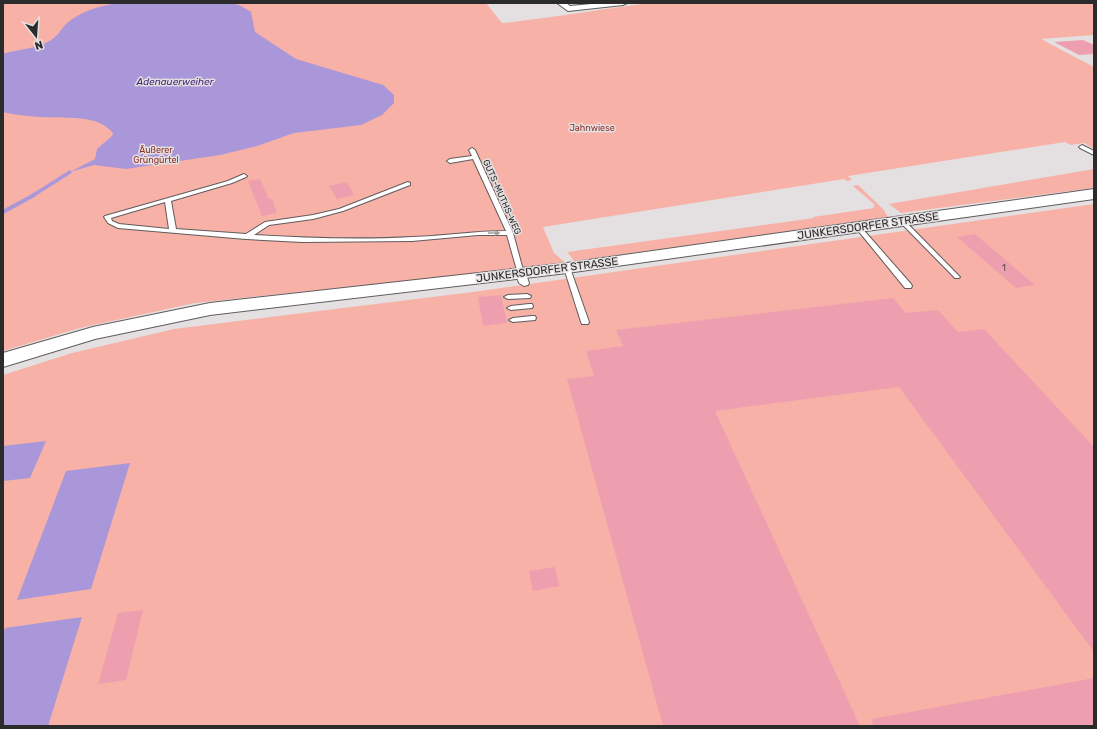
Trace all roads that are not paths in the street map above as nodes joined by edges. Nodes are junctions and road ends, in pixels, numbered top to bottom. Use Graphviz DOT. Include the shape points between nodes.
graph roads {
  1 [pos="562,3"];
  2 [pos="624,3"];
  3 [pos="1082,146"];
  4 [pos="472,150"];
  5 [pos="1094,153"];
  6 [pos="475,157"];
  7 [pos="450,161"];
  8 [pos="244,176"];
  9 [pos="408,184"];
  10 [pos="1094,194"];
  11 [pos="168,199"];
  12 [pos="902,221"];
  13 [pos="858,227"];
  14 [pos="173,231"];
  15 [pos="510,233"];
  16 [pos="246,236"];
  17 [pos="567,268"];
  18 [pos="957,277"];
  19 [pos="523,279"];
  20 [pos="908,286"];
  21 [pos="527,296"];
  22 [pos="508,297"];
  23 [pos="529,306"];
  24 [pos="510,308"];
  25 [pos="532,318"];
  26 [pos="513,320"];
  27 [pos="585,322"];
  28 [pos="3,360"];
  1 -- 2 [label="street" via="568,9"];
  3 -- 5 [label="lane"];
  4 -- 6 [label="lane, GUTS-MUTHS-WEG"];
  6 -- 7 [label="lane"];
  6 -- 15 [label="lane, GUTS-MUTHS-WEG"];
  8 -- 11 [label="lane"];
  9 -- 16 [label="lane" via="340,210 313,217 266,223"];
  10 -- 12 [label="street, JUNKERSDORFER STRASSE"];
  11 -- 14 [label="lane"];
  11 -- 14 [label="lane" via="106,217 118,226"];
  12 -- 13 [label="street, JUNKERSDORFER STRASSE"];
  12 -- 18 [label="lane"];
  13 -- 17 [label="street, JUNKERSDORFER STRASSE"];
  13 -- 20 [label="lane"];
  14 -- 16 [label="lane"];
  16 -- 15 [label="lane, one-way" via="302,240 412,239"];
  15 -- 19 [label="lane, GUTS-MUTHS-WEG"];
  17 -- 19 [label="street, JUNKERSDORFER STRASSE"];
  17 -- 27 [label="lane"];
  19 -- 28 [label="street, JUNKERSDORFER STRASSE" via="196,311 93,333"];
  21 -- 22 [label="lane"];
  23 -- 24 [label="lane"];
  25 -- 26 [label="lane"];
}
